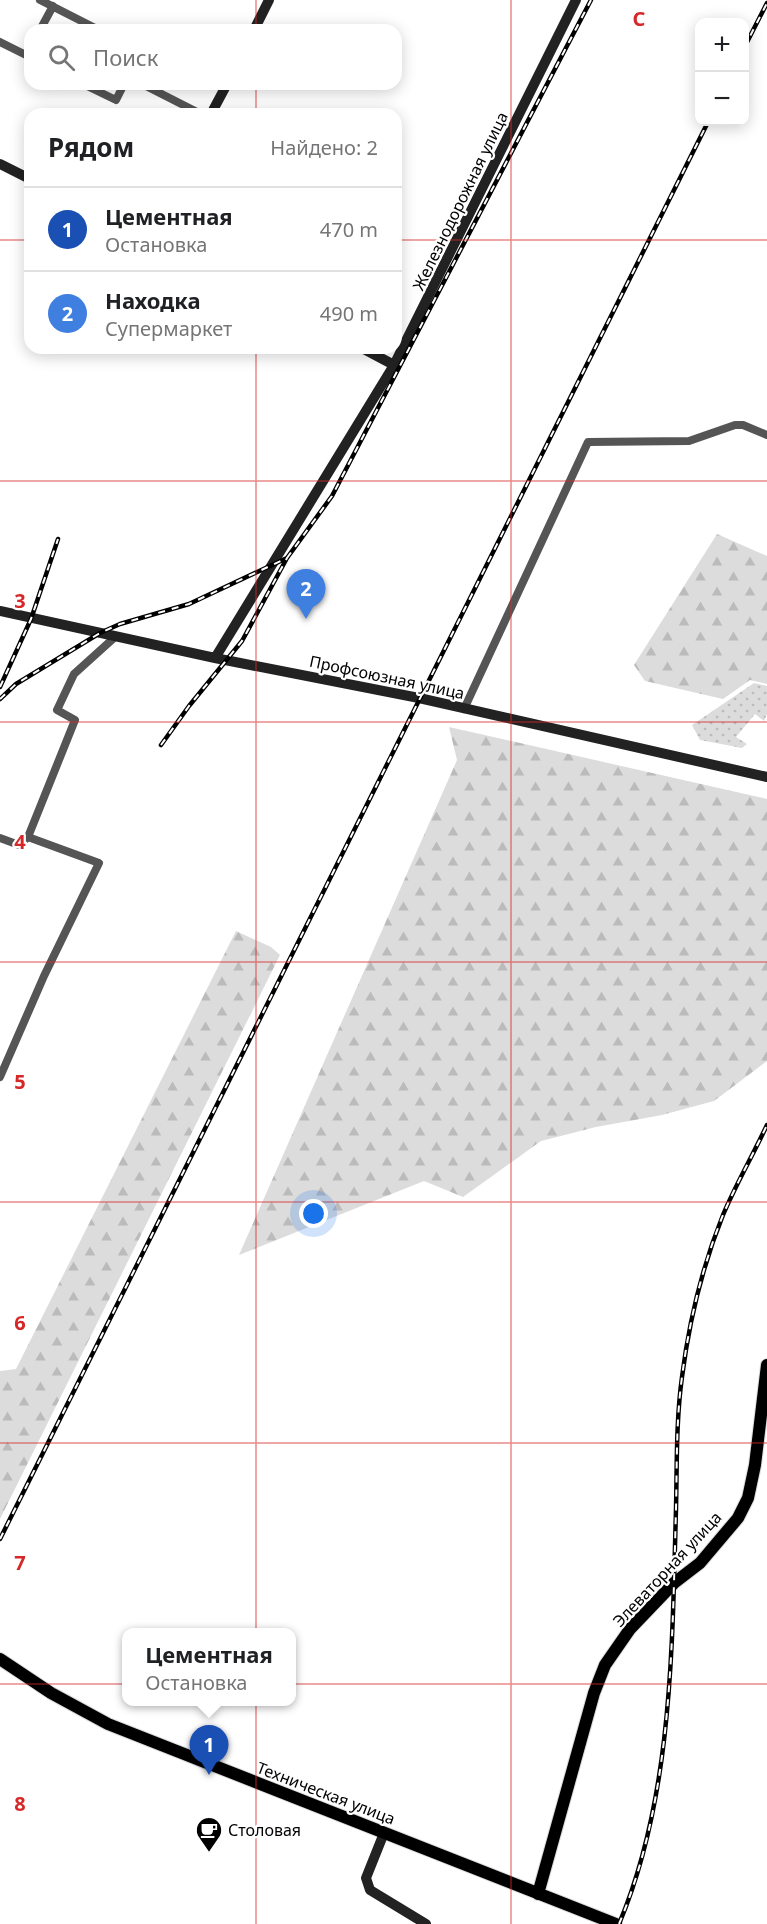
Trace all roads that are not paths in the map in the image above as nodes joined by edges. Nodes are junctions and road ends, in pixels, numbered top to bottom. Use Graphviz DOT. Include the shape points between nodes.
graph roads {
  1 [pos="40,0"];
  2 [pos="268,0"];
  3 [pos="576,0"];
  4 [pos="52,6"];
  5 [pos="43,24"];
  6 [pos="87,24"];
  7 [pos="257,24"];
  8 [pos="0,42"];
  9 [pos="24,52"];
  10 [pos="95,90"];
  11 [pos="121,90"];
  12 [pos="154,90"];
  13 [pos="224,90"];
  14 [pos="189,108"];
  15 [pos="214,108"];
  16 [pos="0,164"];
  17 [pos="24,176"];
  18 [pos="402,349"];
  19 [pos="373,354"];
  20 [pos="399,354"];
  21 [pos="394,365"];
  22 [pos="767,435"];
  23 [pos="0,611"];
  24 [pos="115,637"];
  25 [pos="215,658"];
  26 [pos="464,709"];
  27 [pos="767,777"];
  28 [pos="28,837"];
  29 [pos="0,838"];
  30 [pos="0,1077"];
  31 [pos="767,1365"];
  32 [pos="0,1659"];
  33 [pos="384,1833"];
  34 [pos="538,1894"];
  35 [pos="426,1924"];
  36 [pos="616,1924"];
  1 -- 4 [label="street"];
  2 -- 7 [label="main road"];
  3 -- 18 [label="main road, Железнодорожная улица"];
  4 -- 5 [label="street"];
  4 -- 6 [label="street"];
  8 -- 9 [label="street"];
  10 -- 11 [label="street" via="116,100"];
  12 -- 14 [label="street"];
  13 -- 15 [label="main road"];
  16 -- 17 [label="main road"];
  19 -- 21 [label="main road"];
  20 -- 21 [label="main road, Железнодорожная улица"];
  21 -- 25 [label="main road, Железнодорожная улица"];
  22 -- 26 [label="street" via="735,425 689,441 588,442"];
  23 -- 24 [label="main road, Профсоюзная улица"];
  24 -- 25 [label="main road, Профсоюзная улица"];
  24 -- 28 [label="street" via="74,674 57,710 75,720"];
  25 -- 26 [label="main road, Профсоюзная улица"];
  26 -- 27 [label="main road, Профсоюзная улица"];
  28 -- 29 [label="street" via="19,845"];
  28 -- 30 [label="street" via="99,863"];
  31 -- 34 [label="main road, Элеваторная улица" via="748,1498 738,1518 700,1563 674,1583 630,1629 605,1665"];
  32 -- 33 [label="main road, Техническая улица" via="108,1724"];
  33 -- 34 [label="main road, Техническая улица"];
  33 -- 35 [label="main road" via="366,1878 369,1890"];
  34 -- 36 [label="main road, Техническая улица"];
}
